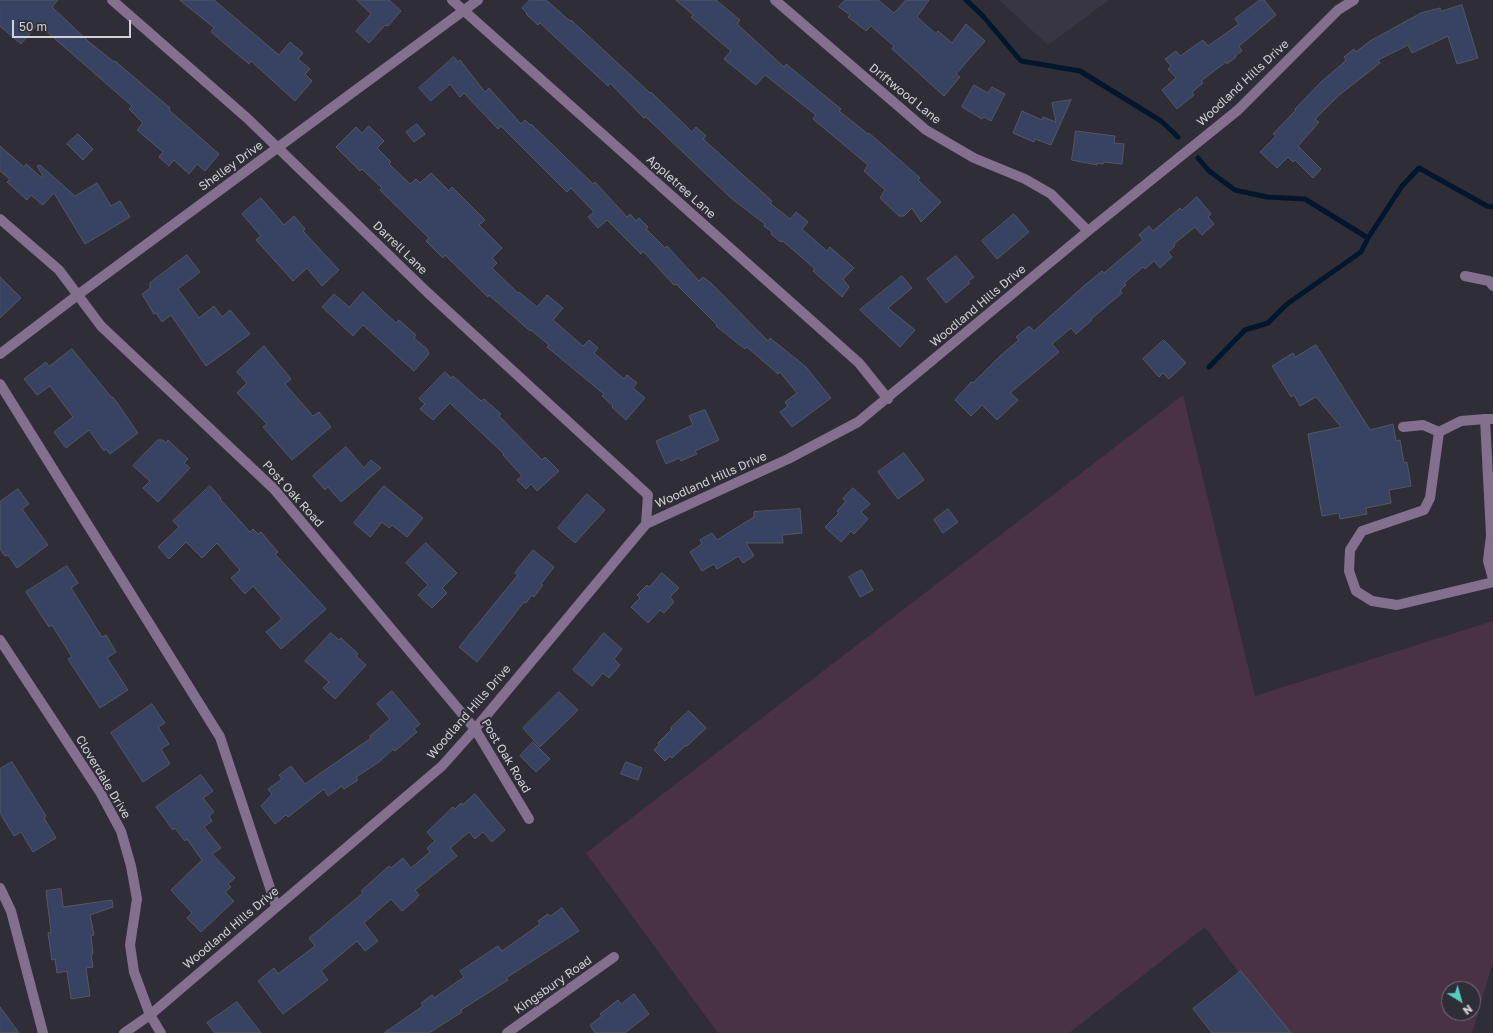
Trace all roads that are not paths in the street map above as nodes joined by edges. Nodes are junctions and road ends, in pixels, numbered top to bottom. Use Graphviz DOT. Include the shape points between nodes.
graph roads {
  1 [pos="112,0"];
  2 [pos="452,0"];
  3 [pos="478,0"];
  4 [pos="775,0"];
  5 [pos="1354,0"];
  6 [pos="464,11"];
  7 [pos="276,148"];
  8 [pos="0,219"];
  9 [pos="1088,231"];
  10 [pos="1465,276"];
  11 [pos="1493,286"];
  12 [pos="79,294"];
  13 [pos="0,354"];
  14 [pos="0,384"];
  15 [pos="888,399"];
  16 [pos="1489,419"];
  17 [pos="1403,426"];
  18 [pos="1439,432"];
  19 [pos="646,524"];
  20 [pos="1492,535"];
  21 [pos="1493,579"];
  22 [pos="1493,582"];
  23 [pos="0,640"];
  24 [pos="475,729"];
  25 [pos="529,819"];
  26 [pos="0,888"];
  27 [pos="276,906"];
  28 [pos="614,957"];
  29 [pos="150,1014"];
  30 [pos="43,1033"];
  31 [pos="124,1033"];
  32 [pos="160,1033"];
  33 [pos="507,1033"];
  1 -- 7 [label="street, Darrell Lane" via="247,118"];
  2 -- 6 [label="street, Appletree Lane"];
  3 -- 6 [label="street, Shelley Drive"];
  4 -- 9 [label="street, Driftwood Lane" via="926,130 974,158 1025,179 1051,194"];
  5 -- 9 [label="street, Woodland Hills Drive" via="1338,10 1238,110"];
  6 -- 7 [label="street, Shelley Drive"];
  6 -- 15 [label="street, Appletree Lane" via="859,363"];
  7 -- 12 [label="street, Shelley Drive"];
  7 -- 19 [label="street, Darrell Lane" via="428,293 648,495"];
  8 -- 12 [label="street, Post Oak Road" via="60,270"];
  9 -- 15 [label="street, Woodland Hills Drive"];
  10 -- 11 [label="street" via="1489,281"];
  12 -- 13 [label="street, Shelley Drive"];
  12 -- 24 [label="street, Post Oak Road" via="101,326 274,489"];
  14 -- 27 [label="street" via="220,737"];
  15 -- 19 [label="street, Woodland Hills Drive" via="858,422 825,441"];
  16 -- 18 [label="street" via="1461,421"];
  16 -- 20 [label="street"];
  17 -- 18 [label="street" via="1423,425"];
  18 -- 22 [label="street" via="1430,498 1424,510 1362,531 1350,550 1349,571 1356,591 1372,601 1397,606"];
  19 -- 24 [label="street, Woodland Hills Drive"];
  20 -- 21 [label="street" via="1488,561"];
  23 -- 29 [label="street, Cloverdale Drive" via="100,792 121,831 137,899 130,946 134,972"];
  24 -- 25 [label="street, Post Oak Road"];
  24 -- 27 [label="street, Woodland Hills Drive" via="442,766"];
  26 -- 30 [label="street" via="11,911"];
  27 -- 29 [label="street, Woodland Hills Drive"];
  28 -- 33 [label="street, Kingsbury Road"];
  29 -- 31 [label="street, Woodland Hills Drive"];
  29 -- 32 [label="street, Cloverdale Drive"];
}
